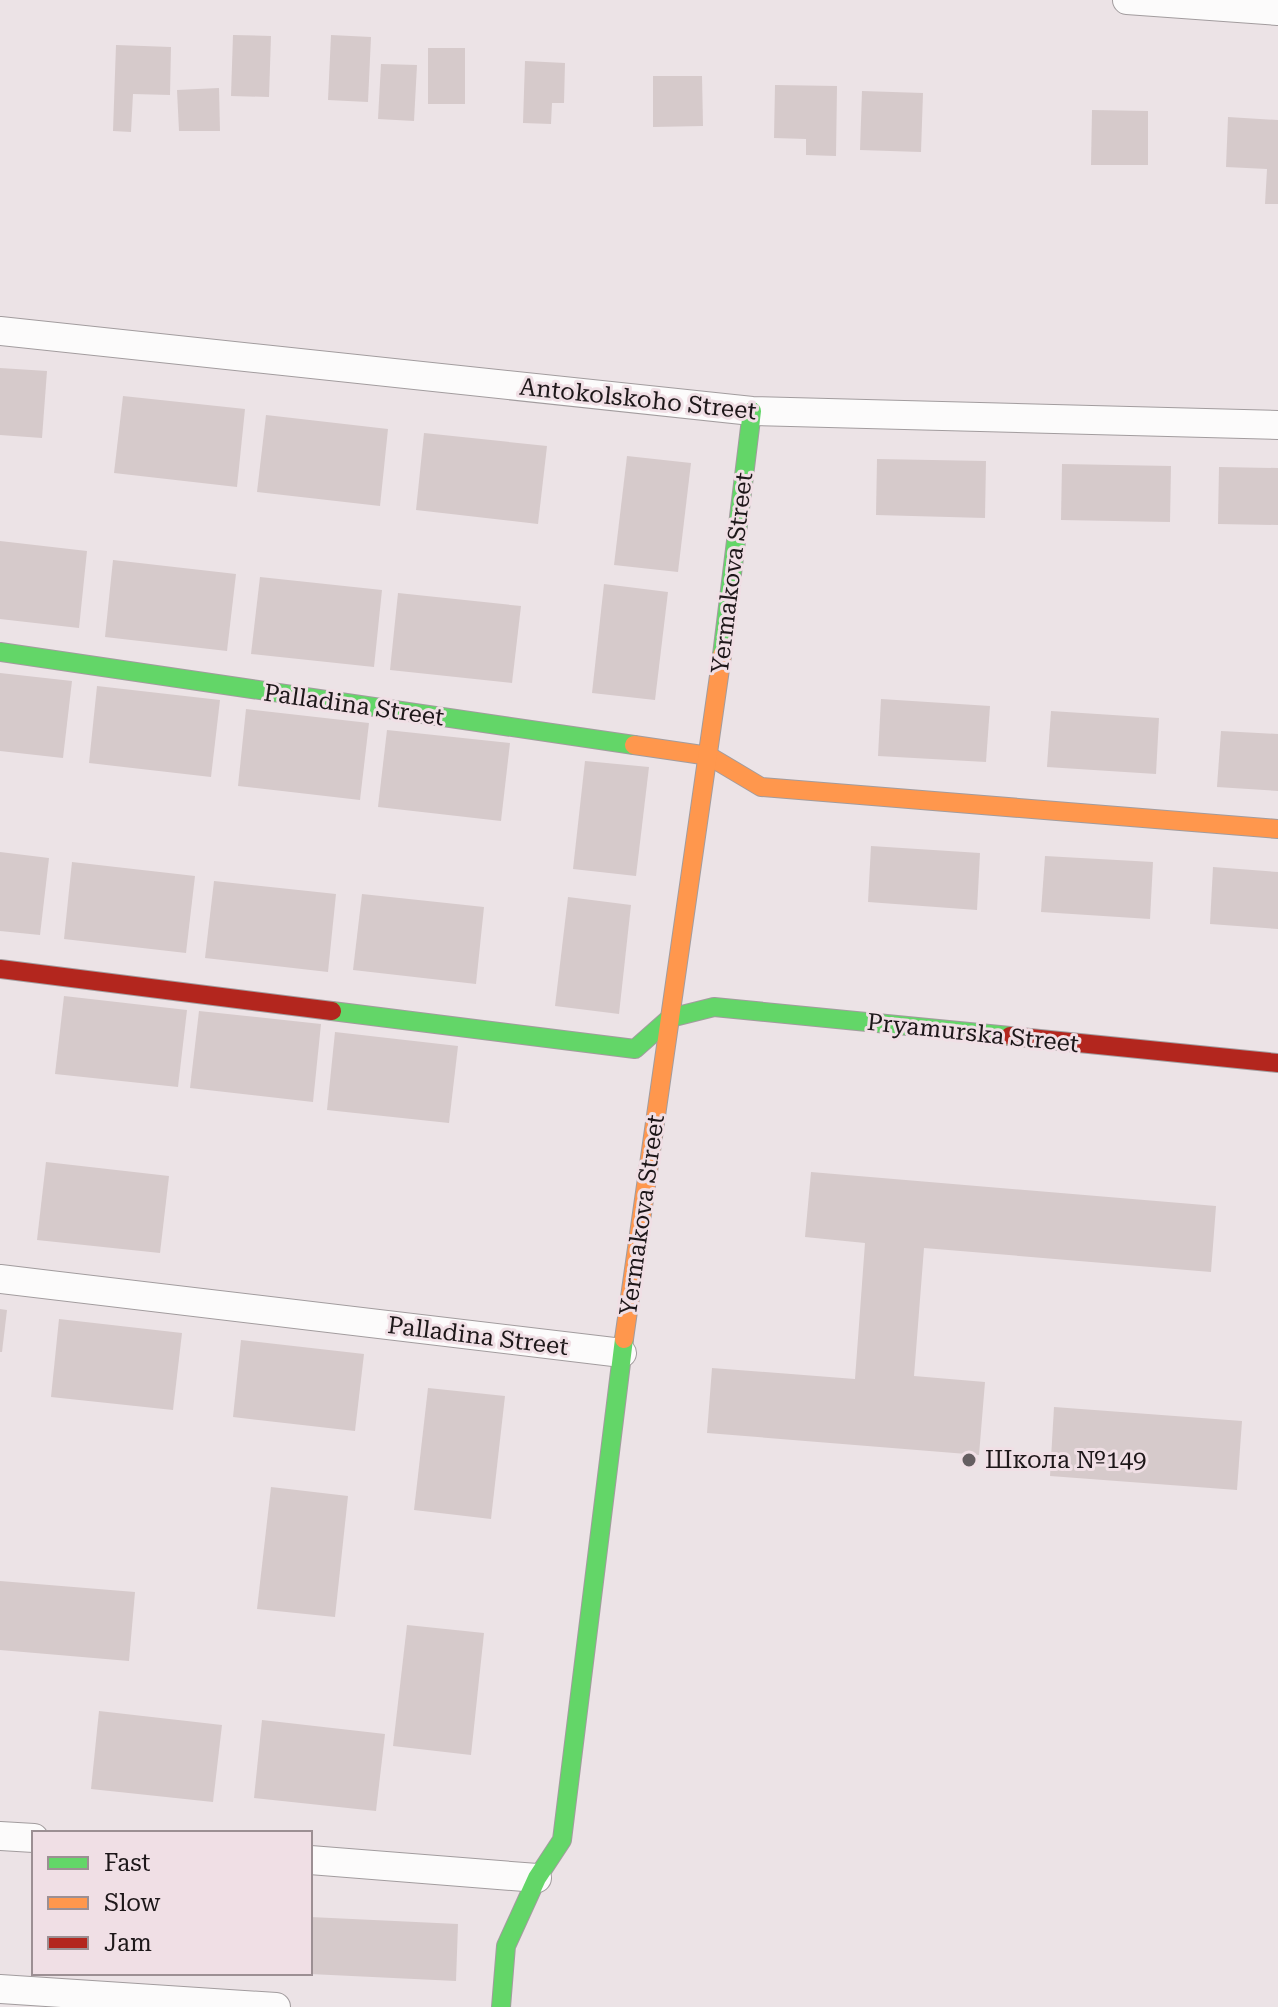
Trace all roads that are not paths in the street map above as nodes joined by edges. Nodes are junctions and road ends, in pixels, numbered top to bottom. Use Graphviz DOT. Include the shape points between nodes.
graph roads {
  1 [pos="1127,0"];
  2 [pos="1278,11"];
  3 [pos="0,331"];
  4 [pos="752,411"];
  5 [pos="1278,425"];
  6 [pos="0,652"];
  7 [pos="709,756"];
  8 [pos="1278,829"];
  9 [pos="0,969"];
  10 [pos="670,1018"];
  11 [pos="1278,1063"];
  12 [pos="0,1279"];
  13 [pos="622,1353"];
  14 [pos="0,1836"];
  15 [pos="32,1838"];
  16 [pos="312,1860"];
  17 [pos="537,1878"];
  18 [pos="0,1989"];
  19 [pos="276,2007"];
  20 [pos="501,2007"];
  1 -- 2 [label="street"];
  3 -- 4 [label="street, Antokolskoho Street"];
  4 -- 5 [label="street, Antokolskoho Street"];
  4 -- 7 [label="street, Yermakova Street"];
  6 -- 7 [label="street, Palladina Street"];
  7 -- 8 [label="street" via="761,787"];
  7 -- 10 [label="street, Yermakova Street"];
  9 -- 10 [label="street" via="635,1049"];
  10 -- 11 [label="street, Pryamurska Street" via="714,1007"];
  10 -- 13 [label="street, Yermakova Street"];
  12 -- 13 [label="street, Palladina Street"];
  13 -- 17 [label="street, Yermakova Street" via="562,1840"];
  14 -- 15 [label="street"];
  16 -- 17 [label="street"];
  17 -- 20 [label="street, Yermakova Street" via="506,1946"];
  18 -- 19 [label="street"];
}
